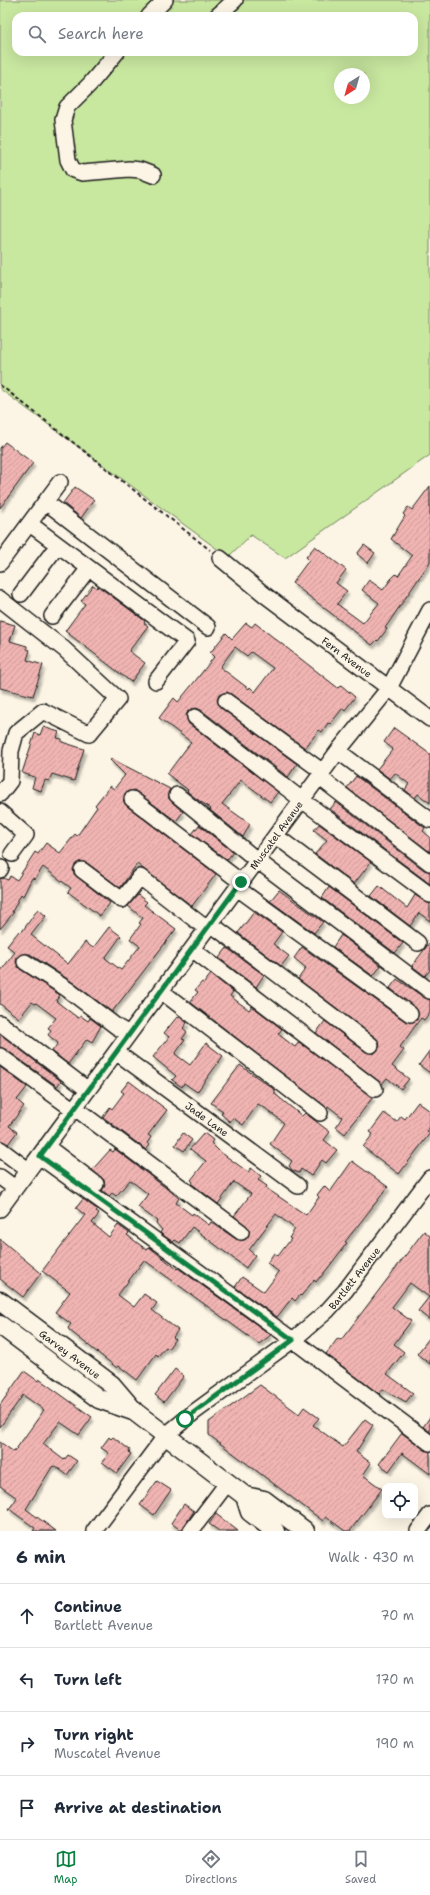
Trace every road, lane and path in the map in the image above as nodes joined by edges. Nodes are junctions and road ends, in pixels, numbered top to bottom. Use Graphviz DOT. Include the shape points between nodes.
graph roads {
  1 [pos="165,0"];
  2 [pos="235,0"];
  3 [pos="153,12"];
  4 [pos="222,12"];
  5 [pos="114,56"];
  6 [pos="153,176"];
  7 [pos="0,385"];
  8 [pos="60,482"];
  9 [pos="46,502"];
  10 [pos="30,524"];
  11 [pos="58,545"];
  12 [pos="220,558"];
  13 [pos="0,563"];
  14 [pos="89,568"];
  15 [pos="21,594"];
  16 [pos="0,599"];
  17 [pos="430,610"];
  18 [pos="52,616"];
  19 [pos="208,626"];
  20 [pos="156,681"];
  21 [pos="389,688"];
  22 [pos="226,701"];
  23 [pos="196,717"];
  24 [pos="430,719"];
  25 [pos="338,751"];
  26 [pos="321,775"];
  27 [pos="0,794"];
  28 [pos="176,795"];
  29 [pos="132,800"];
  30 [pos="302,800"];
  31 [pos="0,812"];
  32 [pos="430,820"];
  33 [pos="276,836"];
  34 [pos="12,854"];
  35 [pos="258,861"];
  36 [pos="430,864"];
  37 [pos="82,870"];
  38 [pos="239,885"];
  39 [pos="430,895"];
  40 [pos="209,926"];
  41 [pos="418,943"];
  42 [pos="192,949"];
  43 [pos="25,962"];
  44 [pos="161,991"];
  45 [pos="430,991"];
  46 [pos="410,1014"];
  47 [pos="0,1023"];
  48 [pos="130,1034"];
  49 [pos="371,1045"];
  50 [pos="116,1052"];
  51 [pos="0,1056"];
  52 [pos="374,1089"];
  53 [pos="88,1090"];
  54 [pos="74,1109"];
  55 [pos="320,1113"];
  56 [pos="0,1149"];
  57 [pos="43,1151"];
  58 [pos="28,1170"];
  59 [pos="0,1177"];
  60 [pos="430,1178"];
  61 [pos="298,1186"];
  62 [pos="15,1188"];
  63 [pos="0,1209"];
  64 [pos="241,1232"];
  65 [pos="165,1237"];
  66 [pos="0,1301"];
  67 [pos="0,1325"];
  68 [pos="293,1340"];
  69 [pos="135,1412"];
  70 [pos="166,1436"];
  71 [pos="430,1443"];
  72 [pos="228,1482"];
  73 [pos="245,1496"];
  74 [pos="430,1515"];
  75 [pos="420,1530"];
  76 [pos="94,1531"];
  77 [pos="191,1531"];
  78 [pos="275,1531"];
  79 [pos="305,1531"];
  1 -- 3 [label="street"];
  2 -- 4 [label="street"];
  5 -- 6 [label="street" via="67,107 63,120 68,160 73,170 82,173 129,169 140,170"];
  7 -- 12 [label="path"];
  8 -- 9 [label="street"];
  9 -- 10 [label="street"];
  9 -- 19 [label="street"];
  10 -- 11 [label="street"];
  10 -- 13 [label="street"];
  11 -- 14 [label="street"];
  11 -- 15 [label="street"];
  12 -- 21 [label="street, Fern Avenue"];
  14 -- 18 [label="street"];
  14 -- 20 [label="street" via="187,641"];
  16 -- 27 [label="street" via="64,649 118,699 89,734 43,711 16,733 11,751 10,781"];
  17 -- 21 [label="street, Muscatel Avenue"];
  21 -- 24 [label="street, Fern Avenue"];
  21 -- 25 [label="street, Muscatel Avenue"];
  22 -- 26 [label="street"];
  23 -- 30 [label="street"];
  25 -- 26 [label="street, Muscatel Avenue"];
  25 -- 32 [label="street"];
  26 -- 30 [label="street, Muscatel Avenue"];
  26 -- 36 [label="street"];
  28 -- 35 [label="street"];
  29 -- 38 [label="street"];
  30 -- 33 [label="street, Muscatel Avenue"];
  30 -- 39 [label="street"];
  31 -- 34 [label="street" via="26,835"];
  33 -- 35 [label="street, Muscatel Avenue"];
  33 -- 41 [label="street"];
  35 -- 38 [label="street, Muscatel Avenue"];
  35 -- 45 [label="street"];
  37 -- 40 [label="street" via="122,900 140,876"];
  38 -- 40 [label="street, Muscatel Avenue"];
  38 -- 46 [label="street"];
  40 -- 42 [label="street, Muscatel Avenue"];
  40 -- 49 [label="street"];
  42 -- 44 [label="street, Muscatel Avenue"];
  42 -- 52 [label="street"];
  43 -- 48 [label="street" via="67,989 116,1027"];
  44 -- 48 [label="street, Muscatel Avenue"];
  44 -- 55 [label="street"];
  47 -- 53 [label="street"];
  48 -- 50 [label="street, Muscatel Avenue"];
  50 -- 53 [label="street, Muscatel Avenue"];
  50 -- 61 [label="street, Jade Lane"];
  51 -- 54 [label="street"];
  53 -- 54 [label="street, Muscatel Avenue"];
  54 -- 57 [label="street, Muscatel Avenue"];
  54 -- 64 [label="street"];
  56 -- 58 [label="street"];
  57 -- 58 [label="street, Muscatel Avenue"];
  57 -- 65 [label="street"];
  57 -- 68 [label="street"];
  58 -- 62 [label="street, Muscatel Avenue"];
  59 -- 62 [label="street"];
  60 -- 68 [label="street, Bartlett Avenue" via="345,1291 327,1311"];
  62 -- 63 [label="street, Muscatel Avenue"];
  66 -- 69 [label="main road, Garvey Avenue" via="112,1385"];
  67 -- 69 [label="main road, Garvey Avenue" via="99,1399"];
  68 -- 70 [label="street, Bartlett Avenue" via="193,1413"];
  68 -- 71 [label="street"];
  69 -- 70 [label="main road, Garvey Avenue"];
  70 -- 72 [label="main road, Garvey Avenue"];
  70 -- 76 [label="street, Bartlett Avenue"];
  72 -- 73 [label="main road, Garvey Avenue"];
  72 -- 77 [label="street"];
  73 -- 78 [label="main road, Garvey Avenue" via="250,1512"];
  73 -- 79 [label="main road, Garvey Avenue" via="264,1500"];
  74 -- 75 [label="street"];
}
